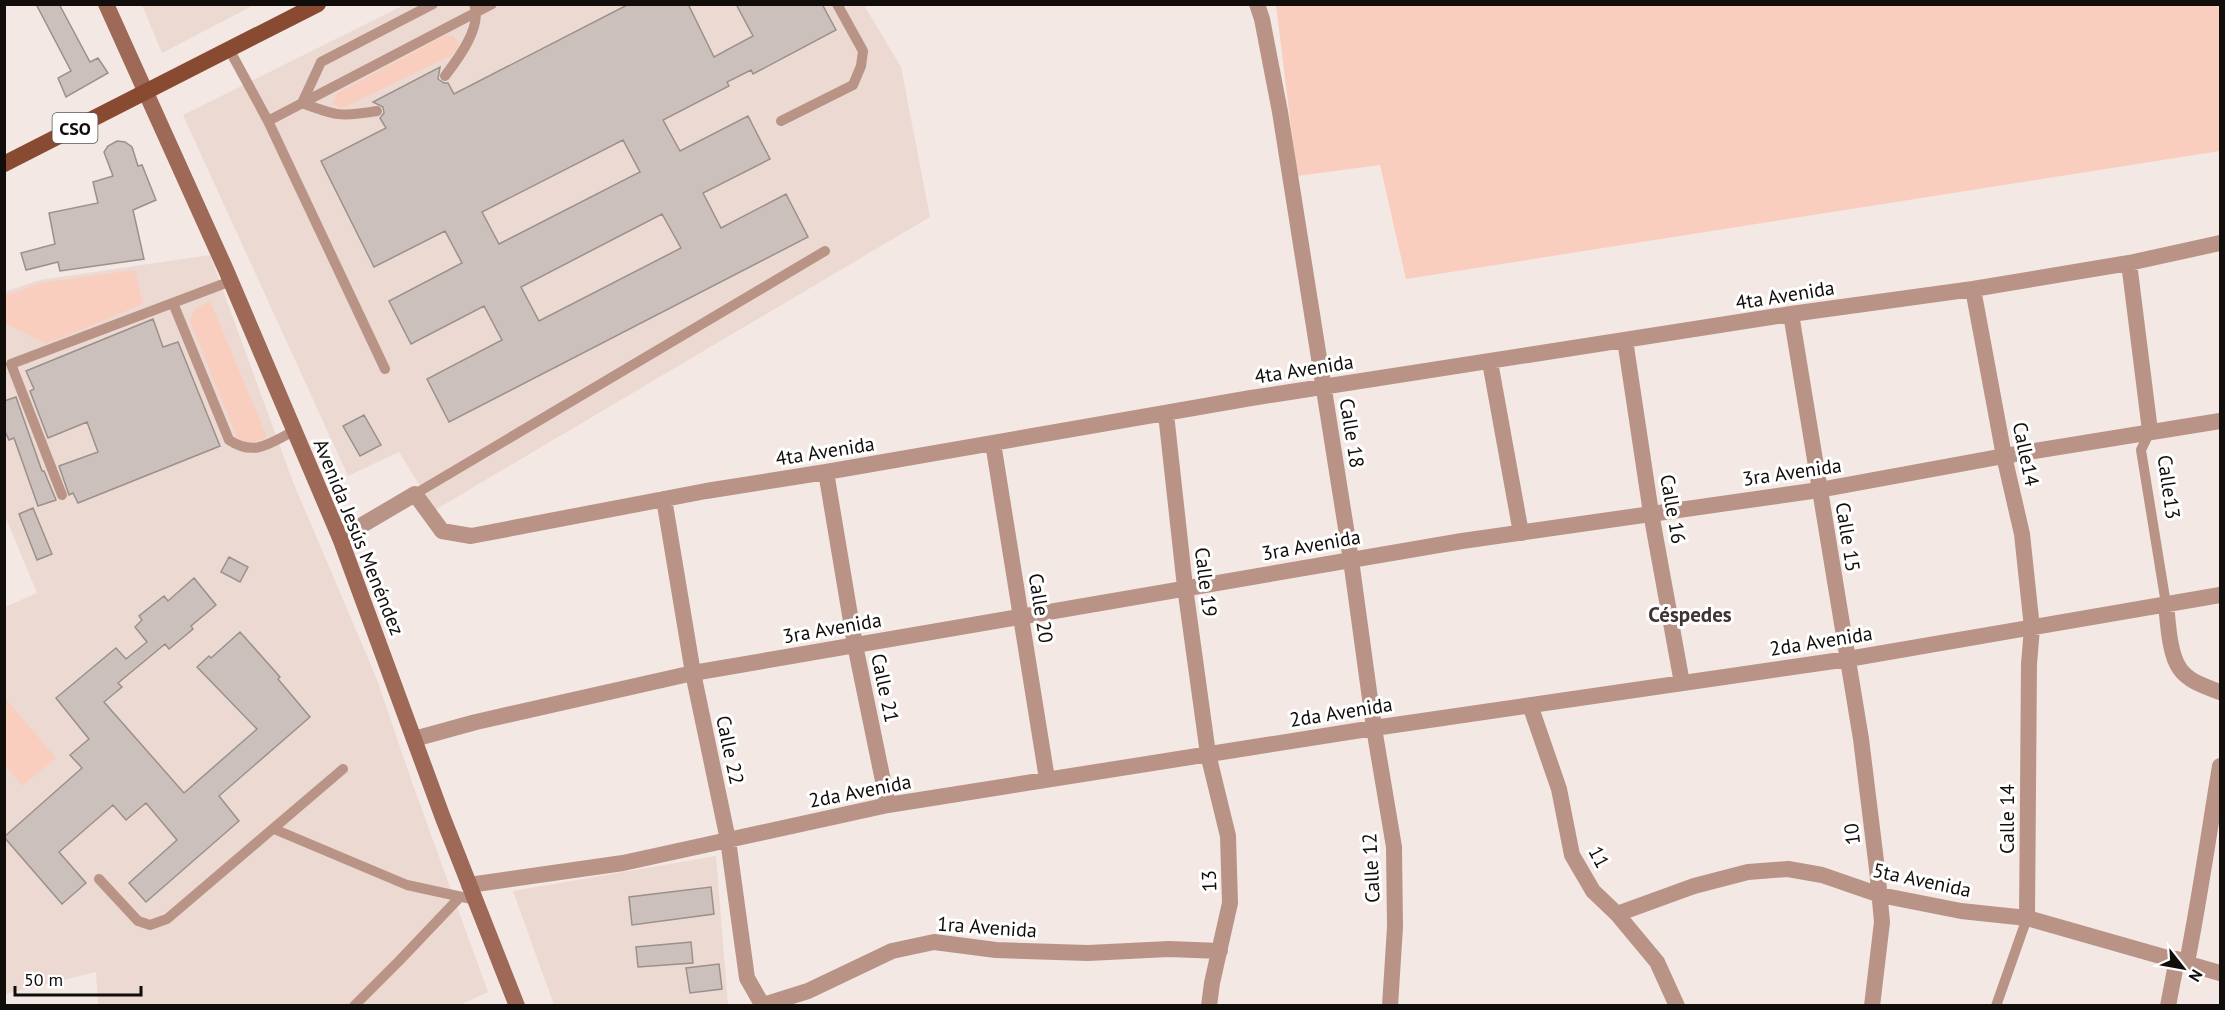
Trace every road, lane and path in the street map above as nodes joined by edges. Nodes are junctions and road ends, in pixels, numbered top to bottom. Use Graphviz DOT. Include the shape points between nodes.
graph roads {
  1 [pos="106,4"];
  2 [pos="318,4"];
  3 [pos="433,4"];
  4 [pos="492,4"];
  5 [pos="837,4"];
  6 [pos="1257,4"];
  7 [pos="476,8"];
  8 [pos="229,49"];
  9 [pos="445,76"];
  10 [pos="146,92"];
  11 [pos="302,103"];
  12 [pos="377,111"];
  13 [pos="268,121"];
  14 [pos="781,121"];
  15 [pos="4,165"];
  16 [pos="2220,243"];
  17 [pos="825,251"];
  18 [pos="2129,263"];
  19 [pos="231,280"];
  20 [pos="1973,289"];
  21 [pos="173,303"];
  22 [pos="1791,314"];
  23 [pos="1625,340"];
  24 [pos="1490,362"];
  25 [pos="385,369"];
  26 [pos="1323,387"];
  27 [pos="1166,414"];
  28 [pos="2220,421"];
  29 [pos="294,431"];
  30 [pos="2150,431"];
  31 [pos="993,443"];
  32 [pos="2004,456"];
  33 [pos="826,472"];
  34 [pos="1819,490"];
  35 [pos="415,494"];
  36 [pos="62,495"];
  37 [pos="664,499"];
  38 [pos="1651,513"];
  39 [pos="1521,533"];
  40 [pos="340,538"];
  41 [pos="1351,560"];
  42 [pos="1185,587"];
  43 [pos="2220,595"];
  44 [pos="2166,604"];
  45 [pos="1021,616"];
  46 [pos="2032,628"];
  47 [pos="855,645"];
  48 [pos="1848,659"];
  49 [pos="693,673"];
  50 [pos="1682,683"];
  51 [pos="2220,692"];
  52 [pos="1530,705"];
  53 [pos="1374,728"];
  54 [pos="414,739"];
  55 [pos="1208,754"];
  56 [pos="2220,766"];
  57 [pos="343,769"];
  58 [pos="1047,779"];
  59 [pos="888,806"];
  60 [pos="274,829"];
  61 [pos="728,840"];
  62 [pos="99,879"];
  63 [pos="468,894"];
  64 [pos="1880,895"];
  65 [pos="1617,914"];
  66 [pos="2027,918"];
  67 [pos="1220,951"];
  68 [pos="2182,961"];
  69 [pos="2220,973"];
  70 [pos="354,1005"];
  71 [pos="517,1005"];
  72 [pos="763,1005"];
  73 [pos="1209,1005"];
  74 [pos="1390,1005"];
  75 [pos="1677,1005"];
  76 [pos="1872,1005"];
  77 [pos="1996,1005"];
  78 [pos="2168,1005"];
  1 -- 10 [label="main road, Avenida Jesús Menéndez"];
  2 -- 8 [label="main road"];
  3 -- 11 [label="lane" via="321,62"];
  4 -- 7 [label="lane"];
  5 -- 14 [label="lane" via="863,51 853,85"];
  6 -- 26 [label="street, Calle 18" via="1280,112"];
  7 -- 9 [label="lane" via="463,51"];
  7 -- 11 [label="lane"];
  8 -- 10 [label="main road"];
  8 -- 13 [label="lane"];
  10 -- 15 [label="main road, CSO"];
  10 -- 19 [label="main road, Avenida Jesús Menéndez"];
  11 -- 12 [label="lane" via="346,116"];
  11 -- 13 [label="lane"];
  13 -- 25 [label="lane"];
  16 -- 18 [label="street, 4ta Avenida"];
  17 -- 35 [label="lane"];
  18 -- 20 [label="street, 4ta Avenida"];
  18 -- 30 [label="street, Calle13"];
  19 -- 21 [label="lane"];
  19 -- 29 [label="main road, Avenida Jesús Menéndez"];
  20 -- 22 [label="street, 4ta Avenida"];
  20 -- 32 [label="street, Calle14"];
  21 -- 29 [label="lane" via="229,440 247,449 258,448"];
  21 -- 36 [label="lane" via="11,364"];
  22 -- 23 [label="street, 4ta Avenida"];
  22 -- 34 [label="street, Calle 15"];
  23 -- 24 [label="street, 4ta Avenida"];
  23 -- 38 [label="street, Calle 16"];
  24 -- 26 [label="street, 4ta Avenida"];
  24 -- 39 [label="street"];
  26 -- 27 [label="street, 4ta Avenida"];
  26 -- 41 [label="street, Calle 18"];
  27 -- 31 [label="street, 4ta Avenida"];
  27 -- 42 [label="street, Calle 19"];
  28 -- 30 [label="street, 3ra Avenida"];
  29 -- 40 [label="main road, Avenida Jesús Menéndez"];
  30 -- 32 [label="street, 3ra Avenida"];
  30 -- 44 [label="lane, Calle13" via="2141,450"];
  31 -- 33 [label="street, 4ta Avenida"];
  31 -- 45 [label="street, Calle 20"];
  32 -- 34 [label="street, 3ra Avenida"];
  32 -- 46 [label="street, Calle14" via="2022,534"];
  33 -- 37 [label="street, 4ta Avenida"];
  33 -- 47 [label="street, Calle 21"];
  34 -- 38 [label="street, 3ra Avenida"];
  34 -- 48 [label="street, Calle 15"];
  35 -- 37 [label="street, 4ta Avenida" via="442,531 471,536"];
  35 -- 40 [label="street"];
  37 -- 49 [label="street, Calle 22"];
  38 -- 39 [label="street, 3ra Avenida"];
  38 -- 50 [label="street, Calle 16"];
  39 -- 41 [label="street, 3ra Avenida"];
  40 -- 54 [label="main road, Avenida Jesús Menéndez"];
  41 -- 42 [label="street, 3ra Avenida"];
  41 -- 53 [label="street, Calle 18"];
  42 -- 45 [label="street, 3ra Avenida"];
  42 -- 55 [label="street, Calle 19"];
  43 -- 44 [label="street, 2da Avenida"];
  44 -- 46 [label="street, 2da Avenida"];
  44 -- 51 [label="street, Calle13" via="2179,668 2188,678"];
  45 -- 47 [label="street, 3ra Avenida"];
  45 -- 58 [label="street, Calle 20"];
  46 -- 48 [label="street, 2da Avenida"];
  46 -- 66 [label="street, Calle 14"];
  47 -- 49 [label="street, 3ra Avenida"];
  47 -- 59 [label="street, Calle 21"];
  48 -- 50 [label="street, 2da Avenida"];
  48 -- 64 [label="street, 10"];
  49 -- 54 [label="street, 3ra Avenida"];
  49 -- 61 [label="street, Calle 22"];
  50 -- 52 [label="street, 2da Avenida"];
  52 -- 53 [label="street, 2da Avenida"];
  52 -- 65 [label="street, 11" via="1559,789 1572,855 1593,891"];
  53 -- 55 [label="street, 2da Avenida"];
  53 -- 74 [label="street, Calle 12" via="1394,847 1395,927"];
  54 -- 63 [label="main road, Avenida Jesús Menéndez"];
  55 -- 58 [label="street, 2da Avenida"];
  55 -- 67 [label="street, 13" via="1228,836 1230,903"];
  56 -- 68 [label="street" via="2201,893"];
  57 -- 60 [label="lane"];
  58 -- 59 [label="street, 2da Avenida"];
  59 -- 61 [label="street, 2da Avenida"];
  60 -- 62 [label="lane" via="167,919 150,925 138,921"];
  60 -- 63 [label="lane" via="407,885"];
  61 -- 63 [label="street, 2da Avenida"];
  61 -- 72 [label="street, Calle 22" via="747,978"];
  63 -- 70 [label="lane"];
  63 -- 71 [label="main road, Avenida Jesús Menéndez"];
  64 -- 65 [label="street, 5ta Avenida" via="1822,875 1788,869 1748,872 1694,886"];
  64 -- 66 [label="street, 5ta Avenida" via="1961,911"];
  64 -- 76 [label="street, 10" via="1882,922"];
  65 -- 75 [label="street, 11" via="1657,962"];
  66 -- 68 [label="street, 5ta Avenida"];
  66 -- 77 [label="lane, Calle 14"];
  67 -- 72 [label="street, 1ra Avenida" via="1088,953 996,950 934,942 892,951 808,991"];
  67 -- 73 [label="street, 13"];
  68 -- 69 [label="street, 5ta Avenida"];
  68 -- 78 [label="street"];
}
